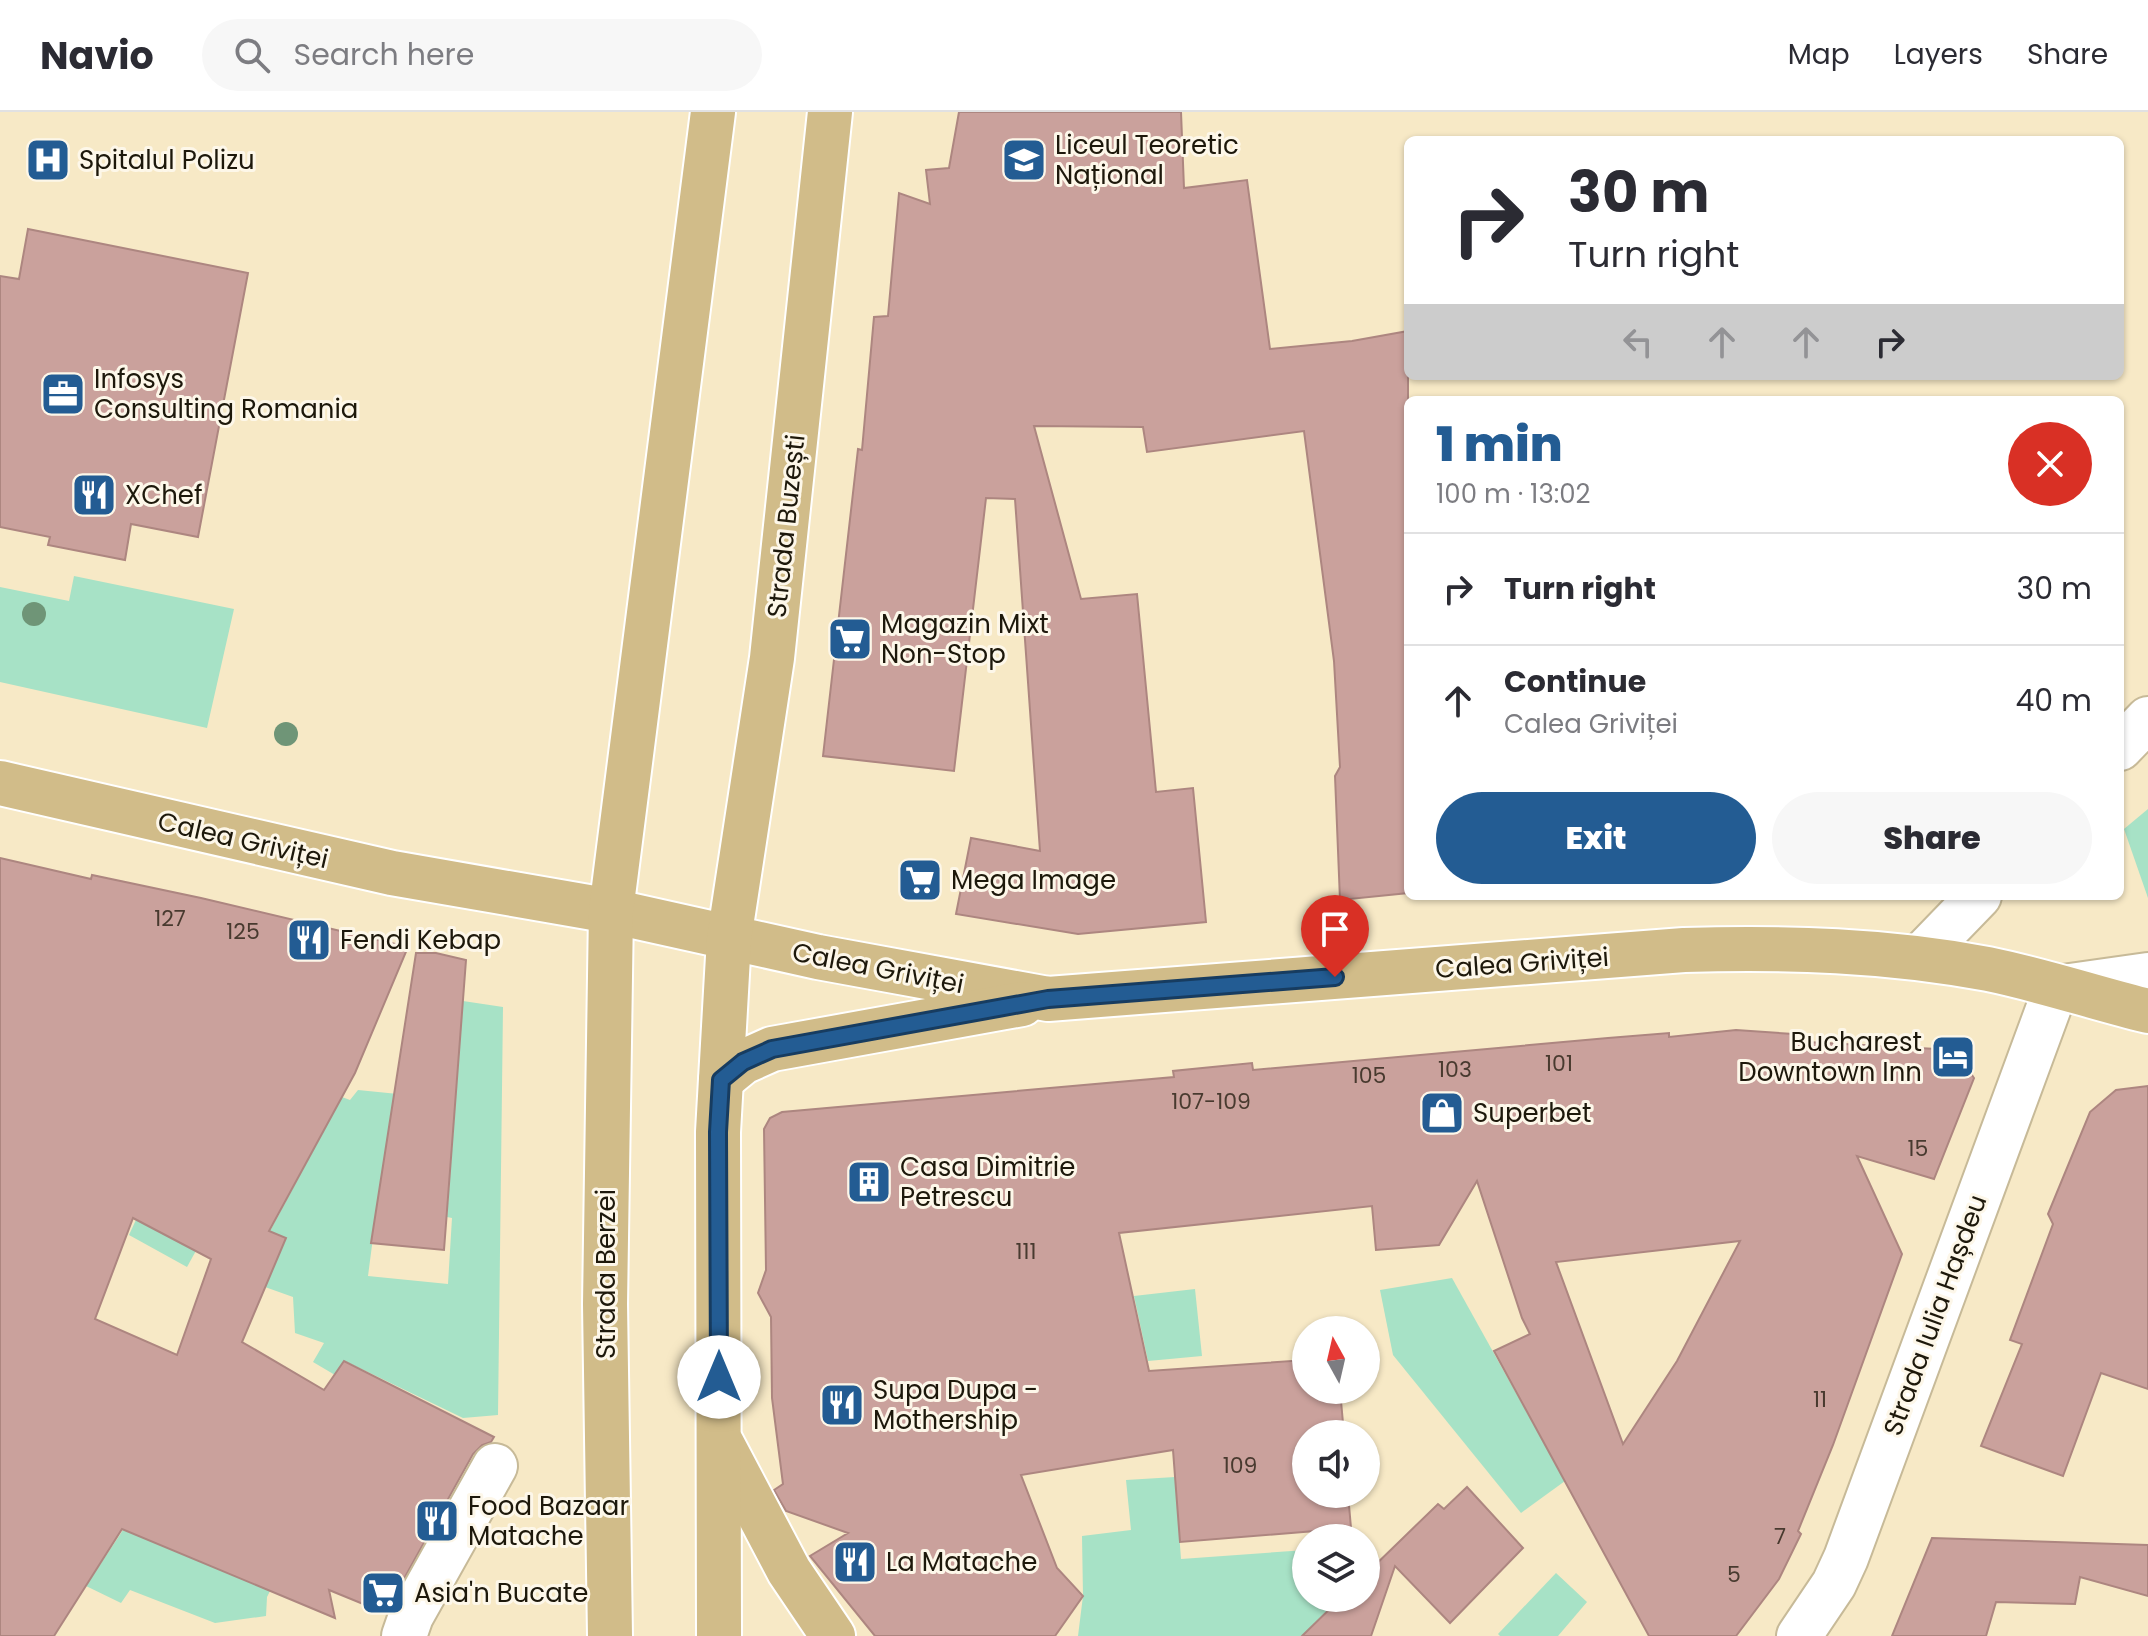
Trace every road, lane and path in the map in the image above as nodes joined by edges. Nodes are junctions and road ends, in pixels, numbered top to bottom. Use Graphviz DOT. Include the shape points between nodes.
graph roads {
  1 [pos="713,112"];
  2 [pos="830,112"];
  3 [pos="2148,719"];
  4 [pos="2124,744"];
  5 [pos="0,783"];
  6 [pos="1975,900"];
  7 [pos="611,911"];
  8 [pos="729,939"];
  9 [pos="1919,958"];
  10 [pos="2148,975"];
  11 [pos="2056,988"];
  12 [pos="1048,999"];
  13 [pos="2148,1011"];
  14 [pos="721,1080"];
  15 [pos="719,1438"];
  16 [pos="495,1466"];
  17 [pos="404,1636"];
  18 [pos="610,1636"];
  19 [pos="719,1636"];
  20 [pos="833,1636"];
  21 [pos="1799,1636"];
  1 -- 7 [label="main road"];
  2 -- 8 [label="main road, Strada Buzești" via="772,658"];
  3 -- 4 [label="street"];
  5 -- 7 [label="main road, Calea Griviței" via="392,873"];
  6 -- 9 [label="street"];
  7 -- 8 [label="main road, Calea Griviței"];
  7 -- 18 [label="main road, Strada Berzei" via="605,1304"];
  8 -- 12 [label="main road, Calea Griviței"];
  8 -- 14 [label="main road"];
  9 -- 11 [label="main road, Calea Griviței"];
  9 -- 12 [label="main road, Calea Griviței" via="1770,947 1684,950"];
  10 -- 11 [label="street"];
  11 -- 13 [label="main road, Calea Griviței"];
  11 -- 21 [label="street, Strada Iulia Hașdeu" via="1846,1558"];
  12 -- 14 [label="main road" via="772,1049"];
  14 -- 15 [label="main road"];
  15 -- 19 [label="main road"];
  15 -- 20 [label="main road" via="789,1571"];
  16 -- 17 [label="street"];
}
